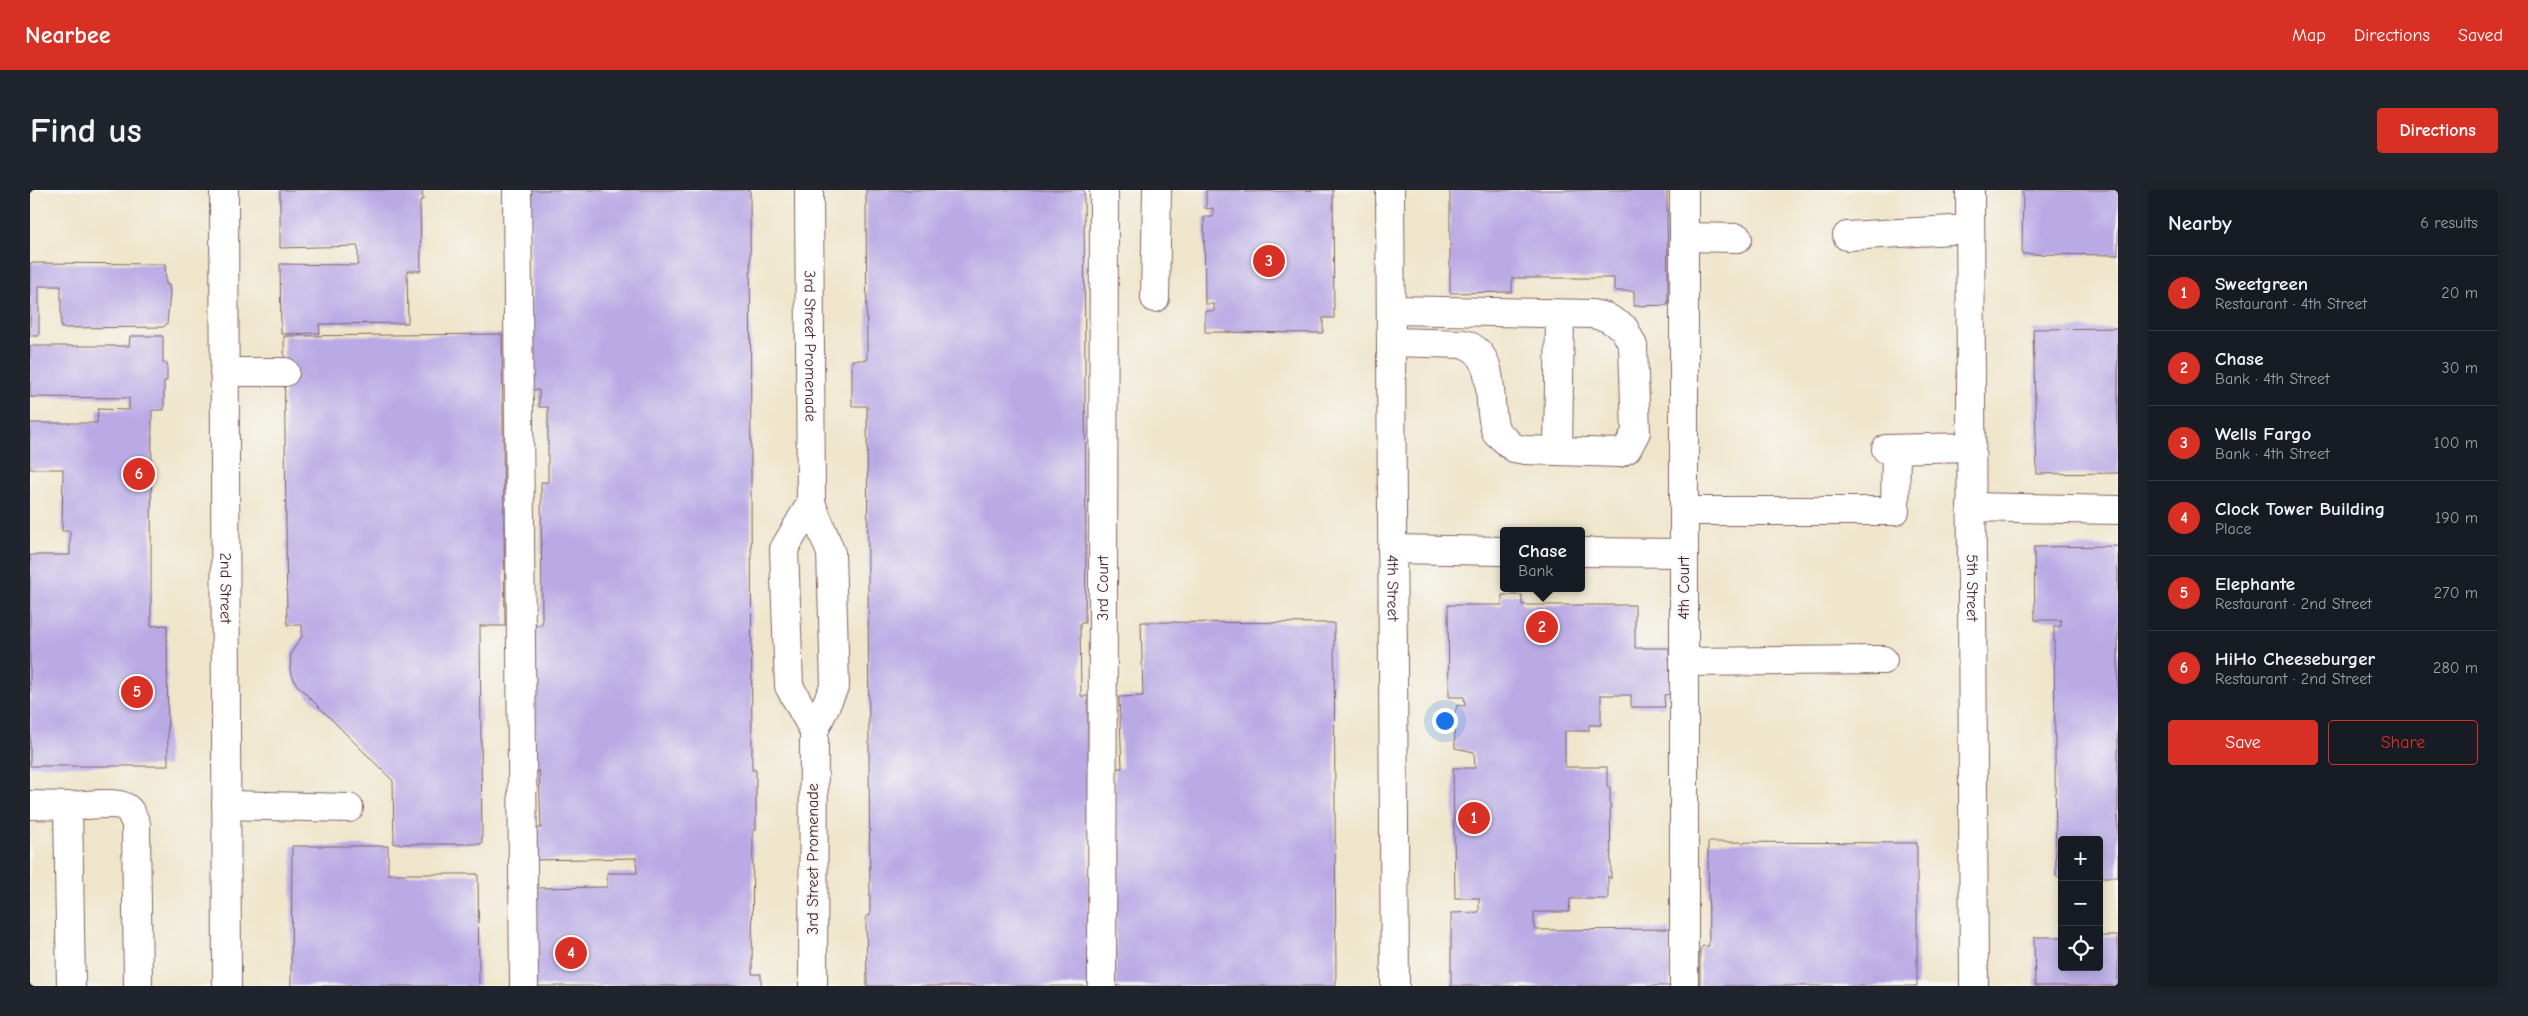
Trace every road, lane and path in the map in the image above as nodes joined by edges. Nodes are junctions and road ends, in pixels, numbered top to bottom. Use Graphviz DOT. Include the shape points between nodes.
graph roads {
  1 [pos="224,190"];
  2 [pos="517,190"];
  3 [pos="808,190"];
  4 [pos="1104,190"];
  5 [pos="1157,190"];
  6 [pos="1390,190"];
  7 [pos="1684,190"];
  8 [pos="1970,190"];
  9 [pos="1970,230"];
  10 [pos="1846,236"];
  11 [pos="1684,237"];
  12 [pos="1738,238"];
  13 [pos="1155,298"];
  14 [pos="1391,310"];
  15 [pos="1560,314"];
  16 [pos="1391,342"];
  17 [pos="224,372"];
  18 [pos="285,372"];
  19 [pos="1971,447"];
  20 [pos="1558,450"];
  21 [pos="810,503"];
  22 [pos="1972,508"];
  23 [pos="2118,510"];
  24 [pos="1684,511"];
  25 [pos="1392,549"];
  26 [pos="1500,550"];
  27 [pos="1585,552"];
  28 [pos="1684,553"];
  29 [pos="1883,660"];
  30 [pos="1684,662"];
  31 [pos="814,731"];
  32 [pos="30,805"];
  33 [pos="226,805"];
  34 [pos="68,806"];
  35 [pos="348,808"];
  36 [pos="71,986"];
  37 [pos="138,986"];
  38 [pos="227,986"];
  39 [pos="524,986"];
  40 [pos="813,986"];
  41 [pos="1102,986"];
  42 [pos="1395,986"];
  43 [pos="1684,986"];
  44 [pos="1974,986"];
  1 -- 17 [label="street, 2nd Street"];
  2 -- 39 [label="street"];
  3 -- 21 [label="street, 3rd Street Promenade"];
  4 -- 41 [label="street, 3rd Court"];
  5 -- 13 [label="street"];
  6 -- 14 [label="street, 4th Street"];
  7 -- 11 [label="street, 4th Court"];
  8 -- 9 [label="street, 5th Street"];
  9 -- 10 [label="street"];
  9 -- 19 [label="street, 5th Street"];
  11 -- 12 [label="street"];
  11 -- 24 [label="street, 4th Court"];
  14 -- 15 [label="street"];
  14 -- 16 [label="street, 4th Street"];
  15 -- 20 [label="street"];
  15 -- 20 [label="street" via="1606,317 1624,328 1633,346 1636,432 1627,450 1619,453"];
  16 -- 20 [label="street" via="1473,347 1487,363 1496,432 1514,448"];
  16 -- 25 [label="street, 4th Street"];
  17 -- 18 [label="street"];
  17 -- 33 [label="street, 2nd Street"];
  19 -- 22 [label="street, 5th Street"];
  19 -- 24 [label="street" via="1891,449 1895,511"];
  21 -- 31 [label="street, 3rd Street Promenade" via="831,553 835,685"];
  21 -- 31 [label="street, 3rd Street Promenade" via="784,549 789,686"];
  22 -- 23 [label="street"];
  22 -- 44 [label="street, 5th Street"];
  24 -- 28 [label="street, 4th Court"];
  25 -- 26 [label="street"];
  25 -- 42 [label="street, 4th Street"];
  27 -- 28 [label="street"];
  28 -- 30 [label="street, 4th Court"];
  29 -- 30 [label="street"];
  30 -- 43 [label="street, 4th Court"];
  31 -- 40 [label="street, 3rd Street Promenade"];
  32 -- 34 [label="street"];
  33 -- 35 [label="street"];
  33 -- 38 [label="street, 2nd Street"];
  34 -- 36 [label="street"];
  34 -- 37 [label="street" via="124,806 136,824"];
}
